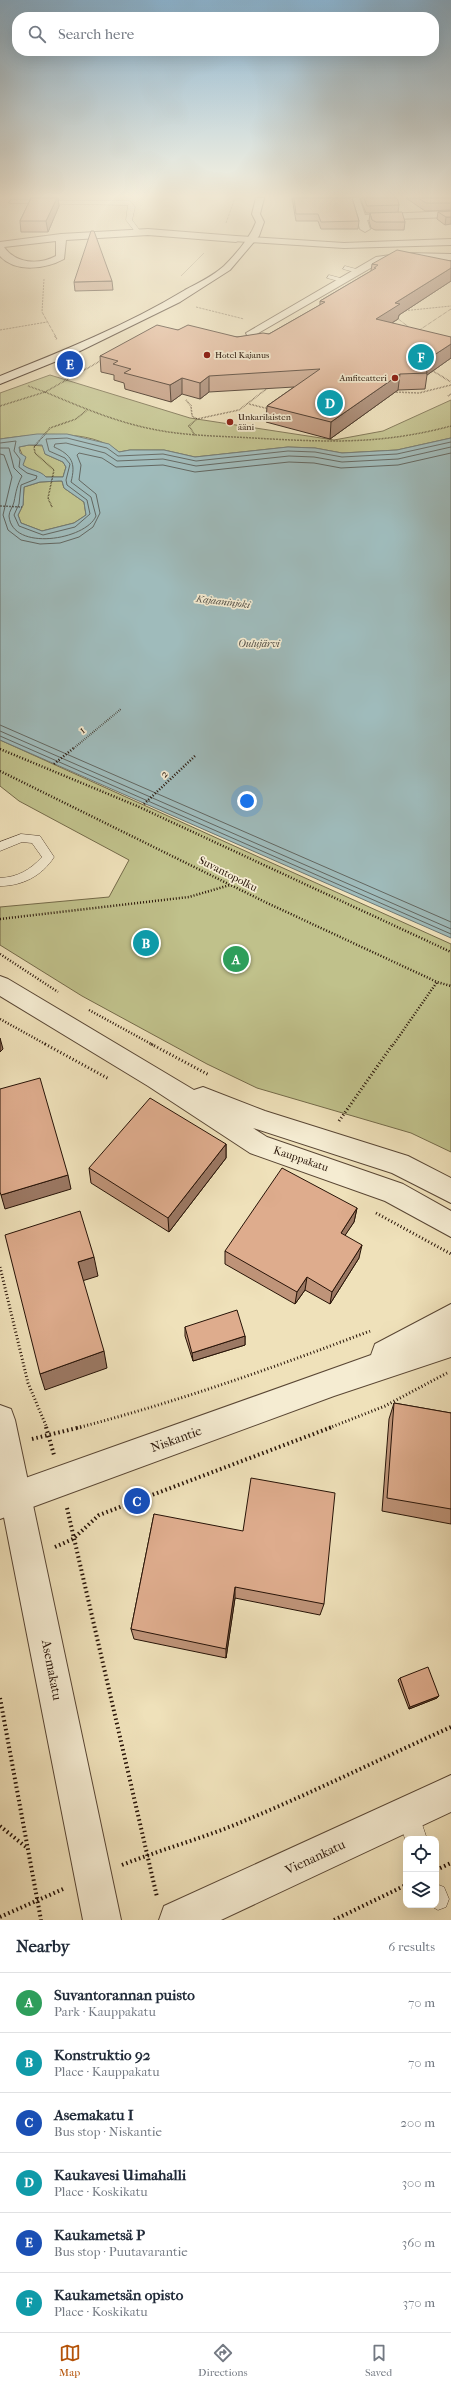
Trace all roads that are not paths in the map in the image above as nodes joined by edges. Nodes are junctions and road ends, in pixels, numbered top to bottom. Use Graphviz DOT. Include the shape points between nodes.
graph roads {
  1 [pos="183,288"];
  2 [pos="198,288"];
  3 [pos="329,288"];
  4 [pos="160,307"];
  5 [pos="251,333"];
  6 [pos="0,380"];
  7 [pos="0,847"];
  8 [pos="0,882"];
  9 [pos="0,985"];
  10 [pos="157,1079"];
  11 [pos="451,1191"];
  12 [pos="451,1225"];
  13 [pos="451,1318"];
  14 [pos="451,1343"];
  15 [pos="334,1381"];
  16 [pos="0,1420"];
  17 [pos="9,1500"];
  18 [pos="451,1793"];
  19 [pos="412,1827"];
  20 [pos="169,1913"];
  21 [pos="102,1920"];
  1 -- 4 [label="street"];
  2 -- 4 [label="street"];
  3 -- 5 [label="street"];
  4 -- 6 [label="street" via="70,352"];
  7 -- 8 [label="lane" via="21,838 36,839 48,857 36,873 10,882"];
  9 -- 10 [label="street, Kauppakatu"];
  10 -- 11 [label="street, Kauppakatu" via="261,1120 399,1164"];
  10 -- 12 [label="street, Kauppakatu" via="259,1144 394,1192"];
  13 -- 15 [label="street, Niskantie"];
  14 -- 15 [label="street, Niskantie"];
  15 -- 17 [label="street, Niskantie"];
  16 -- 17 [label="street, Asemakatu" via="6,1448"];
  17 -- 21 [label="street, Asemakatu"];
  18 -- 19 [label="street, Vienankatu"];
  19 -- 20 [label="street, Vienankatu"];
}
